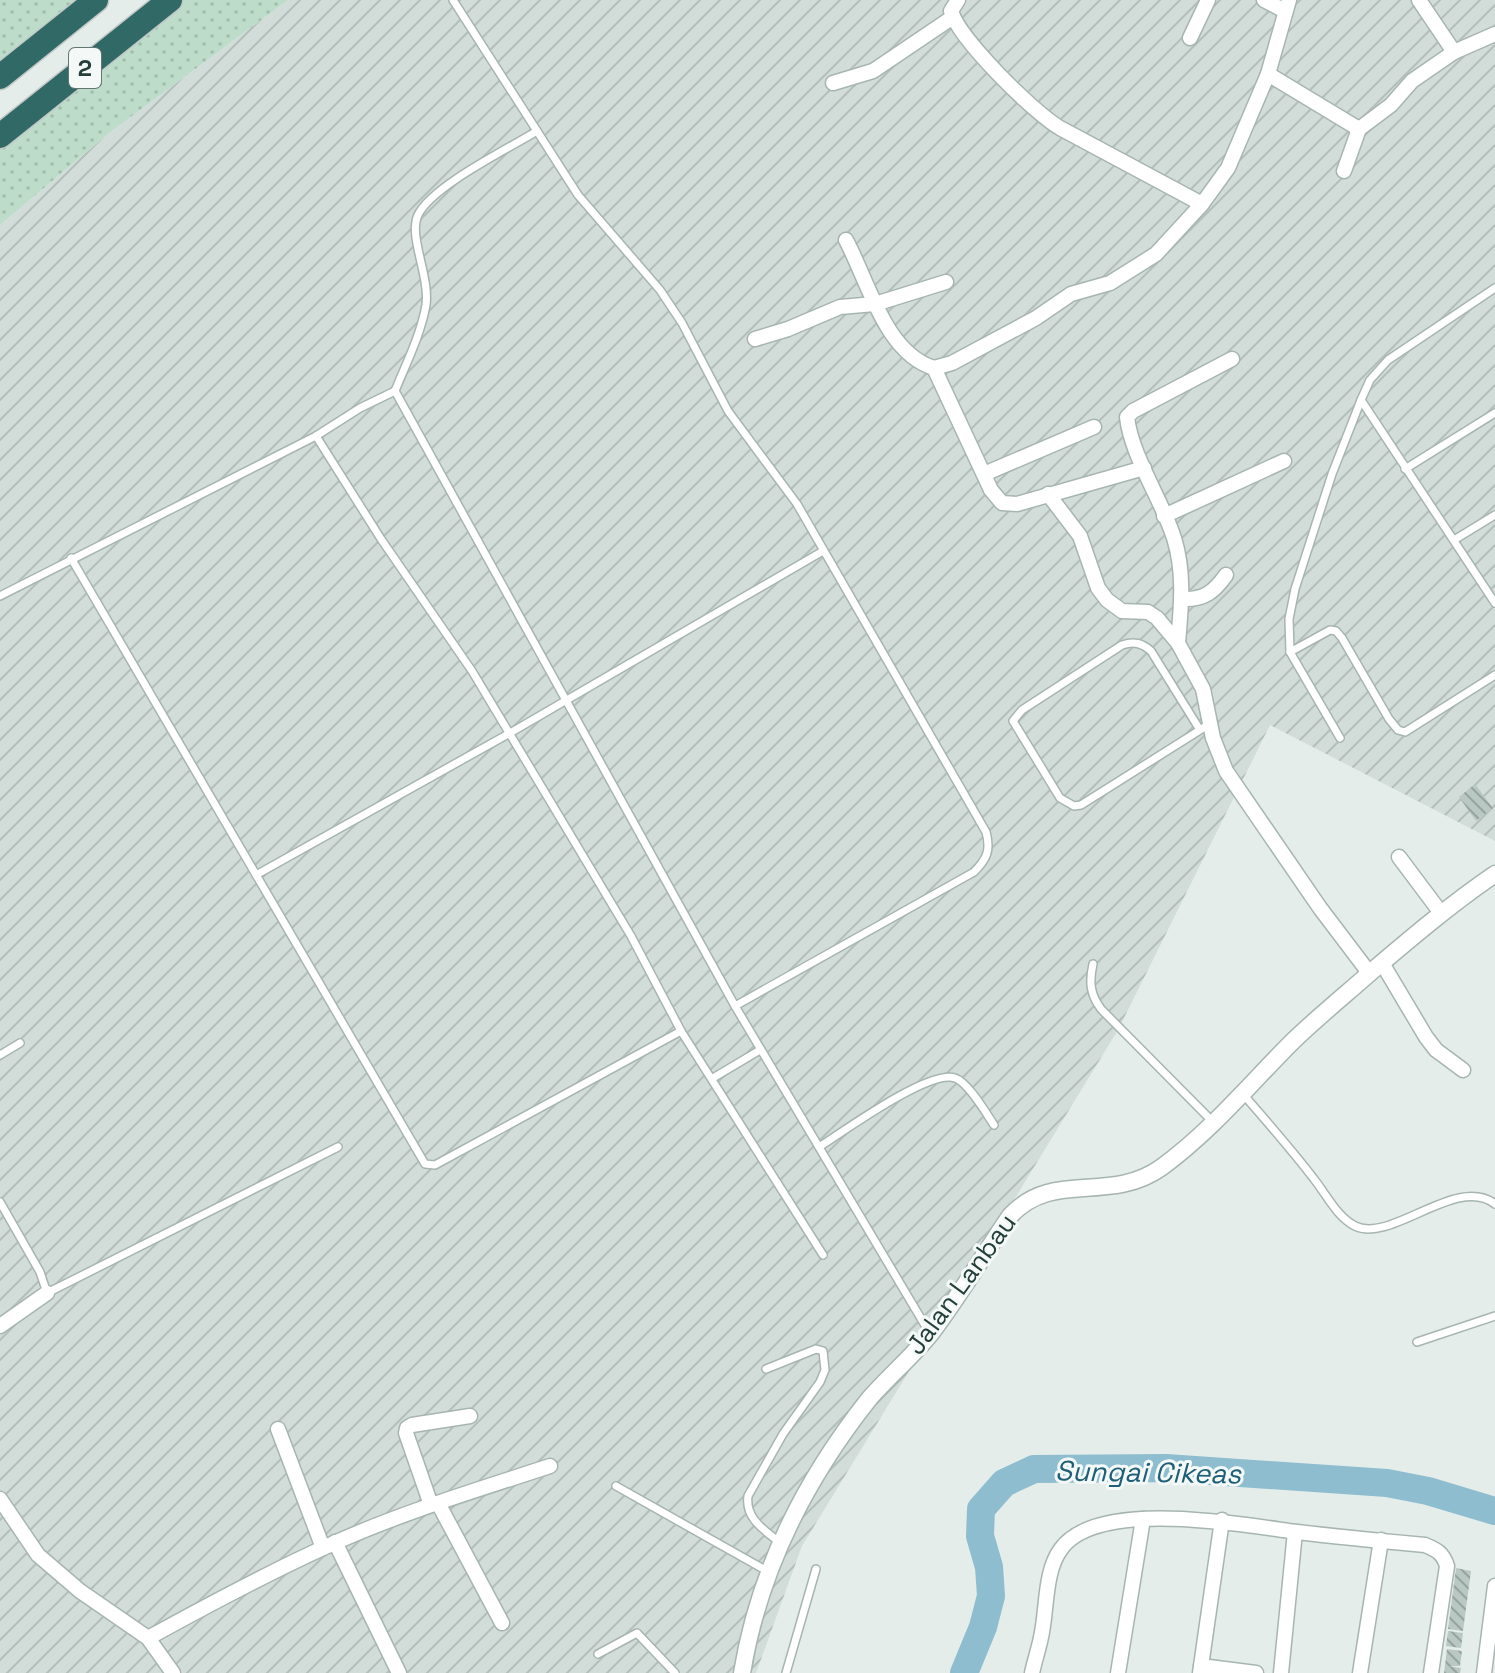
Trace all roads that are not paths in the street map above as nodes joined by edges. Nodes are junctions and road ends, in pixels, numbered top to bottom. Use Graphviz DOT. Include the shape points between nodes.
graph roads {
  1 [pos="96,0"];
  2 [pos="170,0"];
  3 [pos="453,0"];
  4 [pos="958,0"];
  5 [pos="1208,0"];
  6 [pos="1264,0"];
  7 [pos="1419,0"];
  8 [pos="1287,6"];
  9 [pos="953,17"];
  10 [pos="1495,34"];
  11 [pos="1190,38"];
  12 [pos="1454,52"];
  13 [pos="1268,74"];
  14 [pos="0,77"];
  15 [pos="833,83"];
  16 [pos="1359,129"];
  17 [pos="537,131"];
  18 [pos="0,136"];
  19 [pos="1344,171"];
  20 [pos="1202,204"];
  21 [pos="846,240"];
  22 [pos="946,282"];
  23 [pos="1495,288"];
  24 [pos="875,304"];
  25 [pos="755,339"];
  26 [pos="1232,359"];
  27 [pos="934,368"];
  28 [pos="395,391"];
  29 [pos="1361,400"];
  30 [pos="1495,413"];
  31 [pos="1094,427"];
  32 [pos="316,436"];
  33 [pos="1284,461"];
  34 [pos="1144,468"];
  35 [pos="1405,469"];
  36 [pos="984,474"];
  37 [pos="1048,494"];
  38 [pos="1495,515"];
  39 [pos="1164,516"];
  40 [pos="1454,540"];
  41 [pos="823,551"];
  42 [pos="71,558"];
  43 [pos="1226,575"];
  44 [pos="0,596"];
  45 [pos="1182,599"];
  46 [pos="1495,603"];
  47 [pos="1178,643"];
  48 [pos="1290,652"];
  49 [pos="1495,675"];
  50 [pos="566,700"];
  51 [pos="1205,726"];
  52 [pos="510,733"];
  53 [pos="1340,738"];
  54 [pos="1399,857"];
  55 [pos="256,875"];
  56 [pos="1493,880"];
  57 [pos="1441,913"];
  58 [pos="1093,964"];
  59 [pos="1376,968"];
  60 [pos="735,1006"];
  61 [pos="681,1031"];
  62 [pos="20,1043"];
  63 [pos="760,1050"];
  64 [pos="0,1055"];
  65 [pos="1463,1070"];
  66 [pos="713,1078"];
  67 [pos="1243,1094"];
  68 [pos="1214,1123"];
  69 [pos="994,1125"];
  70 [pos="338,1147"];
  71 [pos="819,1147"];
  72 [pos="0,1202"];
  73 [pos="1495,1204"];
  74 [pos="823,1255"];
  75 [pos="47,1293"];
  76 [pos="1495,1316"];
  77 [pos="0,1326"];
  78 [pos="930,1334"];
  79 [pos="1417,1342"];
  80 [pos="766,1369"];
  81 [pos="470,1416"];
  82 [pos="278,1429"];
  83 [pos="550,1466"];
  84 [pos="616,1486"];
  85 [pos="0,1499"];
  86 [pos="434,1504"];
  87 [pos="1143,1519"];
  88 [pos="1222,1520"];
  89 [pos="1295,1532"];
  90 [pos="1381,1540"];
  91 [pos="779,1542"];
  92 [pos="329,1545"];
  93 [pos="816,1569"];
  94 [pos="767,1571"];
  95 [pos="1495,1586"];
  96 [pos="502,1623"];
  97 [pos="148,1638"];
  98 [pos="598,1654"];
  99 [pos="1200,1669"];
  100 [pos="173,1673"];
  101 [pos="399,1673"];
  102 [pos="675,1673"];
  103 [pos="742,1673"];
  104 [pos="786,1673"];
  105 [pos="1032,1673"];
  106 [pos="1118,1673"];
  107 [pos="1256,1673"];
  108 [pos="1281,1673"];
  109 [pos="1360,1673"];
  110 [pos="1431,1673"];
  111 [pos="1484,1673"];
  1 -- 14 [label="highway, 2"];
  2 -- 18 [label="highway, 2"];
  3 -- 17 [label="lane"];
  4 -- 9 [label="street"];
  5 -- 11 [label="street"];
  6 -- 8 [label="street"];
  7 -- 12 [label="street"];
  8 -- 13 [label="street"];
  9 -- 15 [label="street" via="873,71"];
  9 -- 20 [label="street" via="969,41 1047,121"];
  10 -- 12 [label="street"];
  12 -- 16 [label="street"];
  13 -- 16 [label="street"];
  13 -- 20 [label="street" via="1228,168"];
  16 -- 19 [label="street"];
  17 -- 28 [label="lane" via="440,190 419,213 415,237 425,273 426,305"];
  17 -- 41 [label="lane" via="591,213 671,305 728,411 797,504"];
  20 -- 27 [label="street" via="1156,254 1133,270 1071,294 1036,318"];
  21 -- 24 [label="street"];
  22 -- 24 [label="street"];
  23 -- 29 [label="lane" via="1388,360"];
  24 -- 25 [label="street" via="840,307"];
  24 -- 27 [label="street" via="897,343"];
  26 -- 34 [label="street" via="1129,413 1126,420"];
  27 -- 36 [label="street"];
  28 -- 32 [label="lane"];
  28 -- 50 [label="lane"];
  29 -- 35 [label="lane"];
  29 -- 48 [label="lane" via="1295,589"];
  30 -- 35 [label="lane"];
  31 -- 36 [label="street"];
  32 -- 42 [label="lane"];
  32 -- 52 [label="lane"];
  33 -- 39 [label="street"];
  34 -- 37 [label="street"];
  34 -- 39 [label="street"];
  35 -- 40 [label="lane"];
  36 -- 37 [label="street" via="1008,506"];
  37 -- 47 [label="street" via="1080,536 1107,600 1122,611 1148,612"];
  38 -- 40 [label="lane"];
  39 -- 45 [label="street" via="1174,539"];
  40 -- 46 [label="lane"];
  41 -- 50 [label="lane"];
  41 -- 60 [label="lane" via="986,832 987,856 974,872"];
  42 -- 44 [label="lane"];
  42 -- 55 [label="lane"];
  43 -- 45 [label="street" via="1208,595"];
  45 -- 47 [label="street"];
  47 -- 51 [label="street" via="1203,689"];
  48 -- 49 [label="lane" via="1336,631 1389,719 1405,732"];
  48 -- 53 [label="lane"];
  50 -- 52 [label="lane"];
  50 -- 60 [label="lane"];
  51 -- 51 [label="lane" via="1074,806 1060,798 1013,721 1122,645 1139,643 1151,651"];
  51 -- 59 [label="street" via="1245,801"];
  52 -- 55 [label="lane"];
  52 -- 61 [label="lane"];
  54 -- 57 [label="street"];
  55 -- 61 [label="lane" via="428,1165"];
  56 -- 57 [label="street, Jalan Lanbau"];
  57 -- 59 [label="street, Jalan Lanbau"];
  58 -- 68 [label="lane" via="1094,1000"];
  59 -- 65 [label="street" via="1436,1050"];
  59 -- 67 [label="street, Jalan Lanbau" via="1294,1040"];
  60 -- 63 [label="lane"];
  61 -- 66 [label="lane"];
  62 -- 64 [label="lane"];
  63 -- 66 [label="lane"];
  63 -- 71 [label="lane"];
  66 -- 74 [label="lane"];
  67 -- 68 [label="street, Jalan Lanbau"];
  67 -- 73 [label="lane" via="1357,1227 1375,1228 1461,1197 1479,1195"];
  68 -- 78 [label="street, Jalan Lanbau" via="1184,1151 1137,1181 1039,1194 1022,1203"];
  69 -- 71 [label="lane" via="962,1081 943,1076 900,1095"];
  70 -- 75 [label="lane"];
  71 -- 78 [label="lane"];
  72 -- 75 [label="lane"];
  75 -- 77 [label="street"];
  76 -- 79 [label="lane"];
  78 -- 91 [label="street, Jalan Lanbau" via="870,1398 824,1463"];
  80 -- 91 [label="lane" via="816,1349 825,1359 813,1394 748,1496 749,1514"];
  81 -- 86 [label="street" via="407,1428"];
  82 -- 92 [label="street"];
  83 -- 86 [label="street"];
  84 -- 94 [label="lane"];
  85 -- 97 [label="street" via="50,1568"];
  86 -- 92 [label="street"];
  86 -- 96 [label="street"];
  87 -- 88 [label="street"];
  87 -- 105 [label="street" via="1088,1530 1062,1547 1054,1561"];
  87 -- 106 [label="street"];
  88 -- 89 [label="street"];
  88 -- 99 [label="street"];
  89 -- 90 [label="street"];
  89 -- 108 [label="street"];
  90 -- 109 [label="street"];
  90 -- 110 [label="street" via="1425,1545 1444,1557"];
  91 -- 94 [label="street, Jalan Lanbau"];
  92 -- 97 [label="street"];
  92 -- 101 [label="street"];
  93 -- 104 [label="lane"];
  94 -- 103 [label="street, Jalan Lanbau"];
  95 -- 111 [label="street"];
  97 -- 100 [label="street"];
  98 -- 102 [label="lane" via="637,1633"];
  99 -- 107 [label="street"];
}
